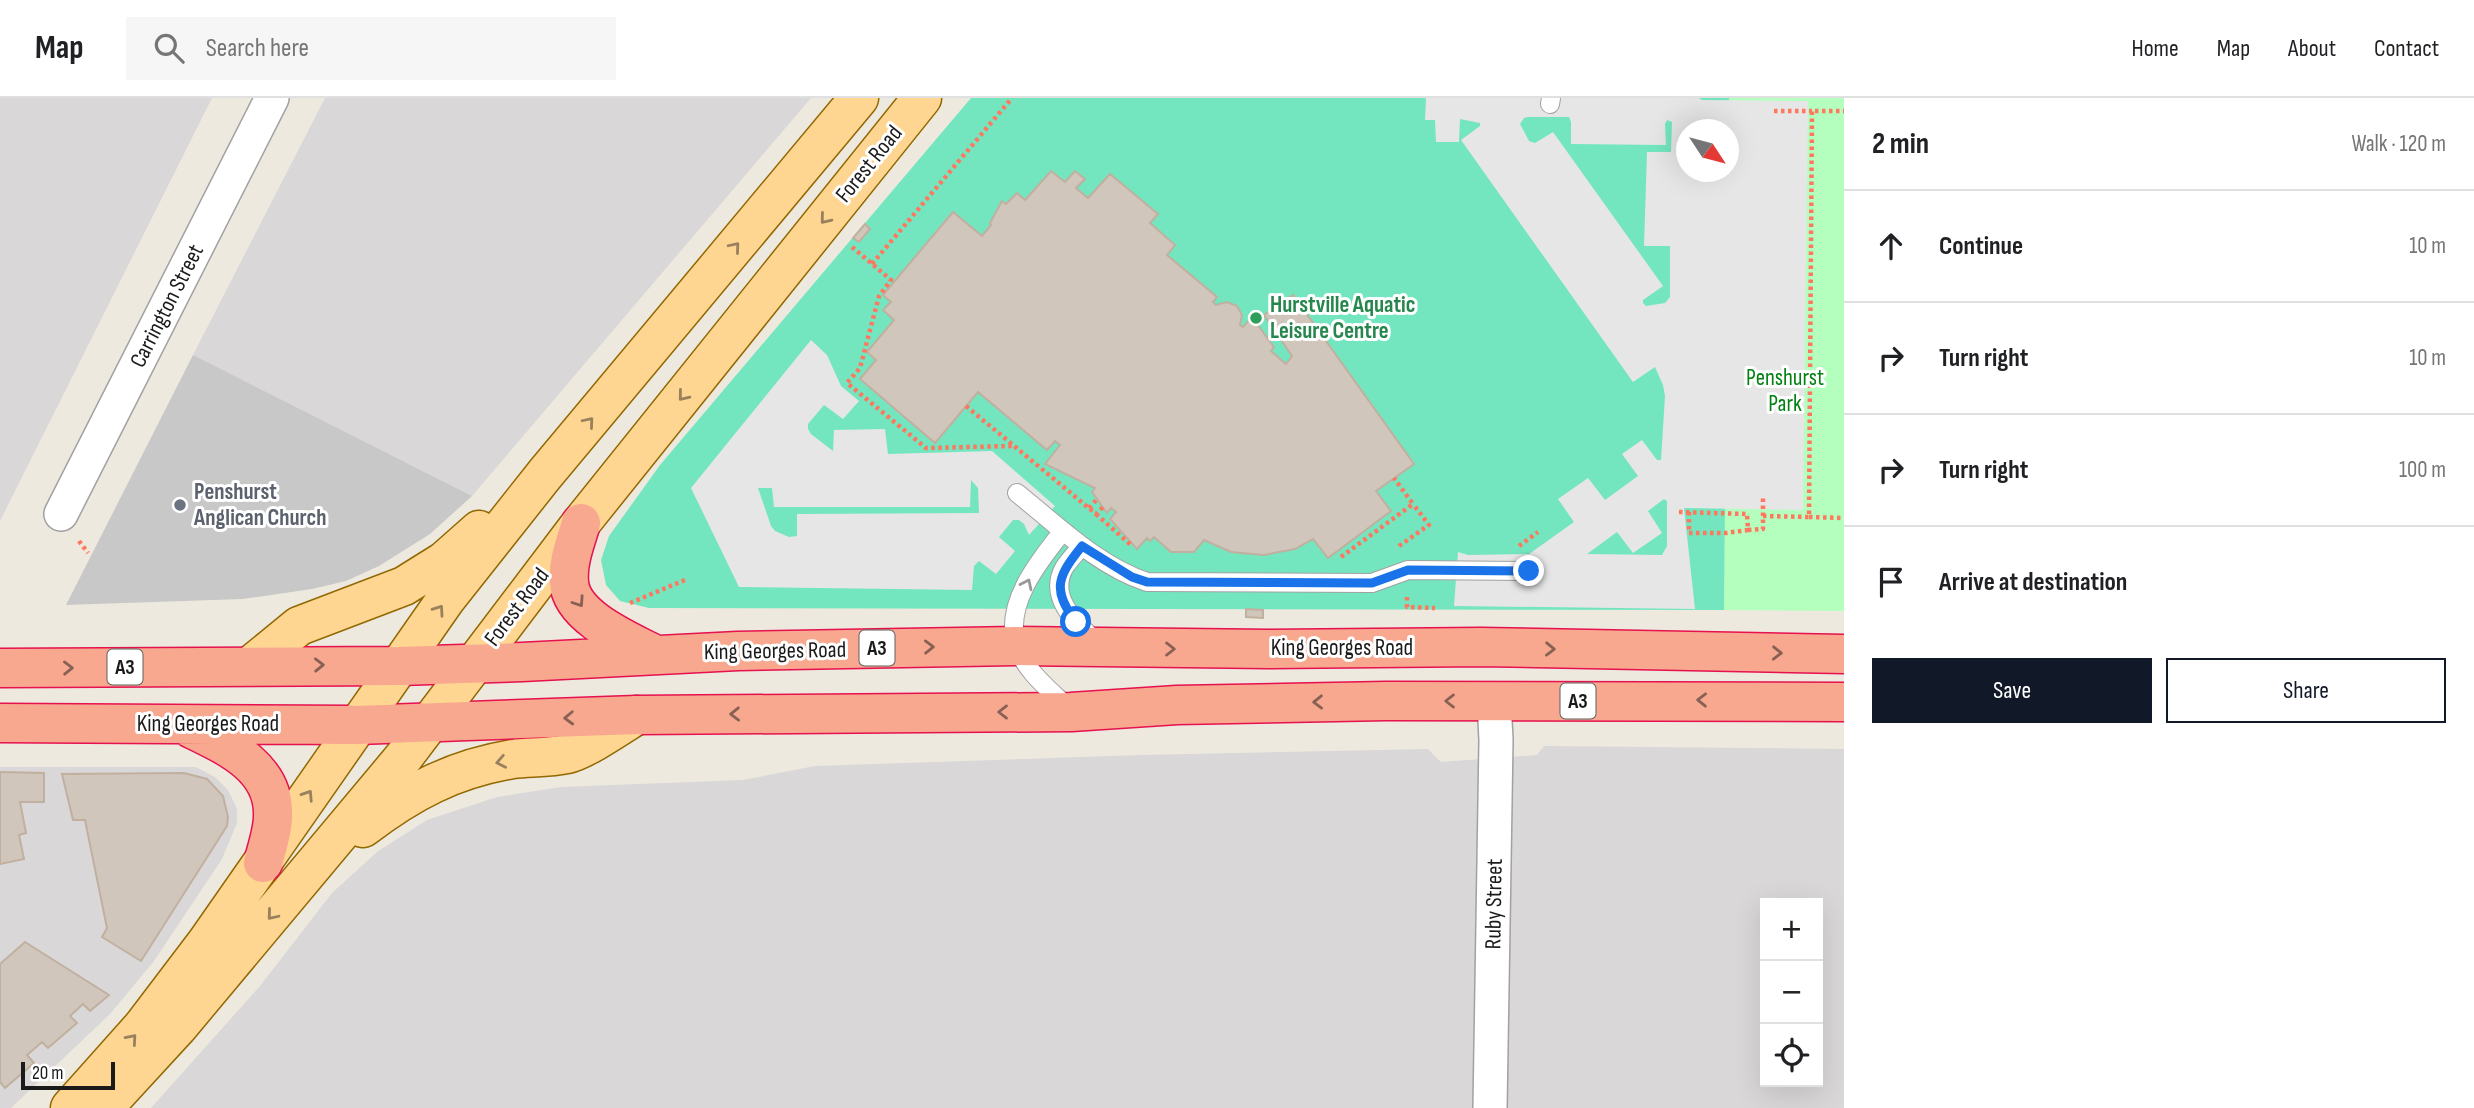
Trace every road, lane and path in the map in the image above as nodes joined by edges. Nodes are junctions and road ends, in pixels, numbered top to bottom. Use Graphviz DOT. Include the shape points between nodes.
graph roads {
  1 [pos="272,98"];
  2 [pos="859,98"];
  3 [pos="922,98"];
  4 [pos="1012,98"];
  5 [pos="1774,111"];
  6 [pos="1812,111"];
  7 [pos="1844,111"];
  8 [pos="852,247"];
  9 [pos="872,264"];
  10 [pos="966,406"];
  11 [pos="1014,446"];
  12 [pos="545,474"];
  13 [pos="1394,478"];
  14 [pos="1017,493"];
  15 [pos="1763,496"];
  16 [pos="1097,499"];
  17 [pos="1413,504"];
  18 [pos="1103,507"];
  19 [pos="1089,508"];
  20 [pos="1679,512"];
  21 [pos="1689,512"];
  22 [pos="61,514"];
  23 [pos="1097,514"];
  24 [pos="1763,516"];
  25 [pos="1809,517"];
  26 [pos="1844,518"];
  27 [pos="580,523"];
  28 [pos="1429,524"];
  29 [pos="1748,530"];
  30 [pos="1063,531"];
  31 [pos="1082,546"];
  32 [pos="1135,549"];
  33 [pos="1335,562"];
  34 [pos="1529,571"];
  35 [pos="685,580"];
  36 [pos="1407,594"];
  37 [pos="628,604"];
  38 [pos="1434,608"];
  39 [pos="1016,646"];
  40 [pos="1102,649"];
  41 [pos="654,654"];
  42 [pos="1844,654"];
  43 [pos="474,664"];
  44 [pos="250,666"];
  45 [pos="399,666"];
  46 [pos="0,668"];
  47 [pos="1494,701"];
  48 [pos="1844,702"];
  49 [pos="1071,712"];
  50 [pos="637,715"];
  51 [pos="0,723"];
  52 [pos="430,723"];
  53 [pos="181,724"];
  54 [pos="357,725"];
  55 [pos="264,863"];
  56 [pos="317,863"];
  57 [pos="71,1108"];
  58 [pos="101,1108"];
  59 [pos="1490,1108"];
  1 -- 22 [label="street, Carrington Street"];
  12 -- 2 [label="main road, one-way"];
  3 -- 27 [label="main road, Forest Road, one-way"];
  4 -- 9 [label="path"];
  5 -- 6 [label="path"];
  6 -- 7 [label="path"];
  6 -- 25 [label="path"];
  8 -- 9 [label="path"];
  9 -- 11 [label="path" via="891,280 879,296 860,368 847,383 926,448"];
  10 -- 11 [label="path"];
  11 -- 19 [label="path"];
  12 -- 44 [label="main road" via="444,561 404,586 299,626"];
  45 -- 12 [label="main road, one-way"];
  13 -- 17 [label="path"];
  14 -- 30 [label="lane"];
  15 -- 24 [label="path"];
  16 -- 19 [label="path"];
  17 -- 28 [label="path"];
  17 -- 33 [label="path"];
  18 -- 23 [label="path"];
  19 -- 23 [label="path"];
  20 -- 21 [label="path"];
  21 -- 29 [label="path" via="1747,514"];
  21 -- 29 [label="path" via="1689,533"];
  23 -- 32 [label="path"];
  24 -- 25 [label="path"];
  24 -- 29 [label="path" via="1763,529"];
  25 -- 26 [label="path"];
  27 -- 41 [label="highway, one-way" via="569,584 576,601 606,628"];
  27 -- 43 [label="main road, Forest Road"];
  30 -- 31 [label="lane"];
  39 -- 30 [label="lane, one-way" via="1017,606 1033,572"];
  31 -- 34 [label="lane" via="1147,582 1372,583 1408,570"];
  31 -- 40 [label="lane" via="1064,568 1060,595 1065,609"];
  35 -- 37 [label="path"];
  36 -- 38 [label="path" via="1407,607"];
  39 -- 40 [label="highway, King Georges Road / A3"];
  41 -- 39 [label="highway, King Georges Road / A3, one-way"];
  39 -- 49 [label="lane" via="1036,677"];
  40 -- 42 [label="highway, King Georges Road / A3, one-way" via="1481,647"];
  41 -- 43 [label="highway, King Georges Road / A3"];
  43 -- 45 [label="highway, King Georges Road / A3"];
  43 -- 52 [label="main road, Forest Road"];
  44 -- 45 [label="highway, King Georges Road / A3, one-way"];
  46 -- 44 [label="highway, King Georges Road / A3, one-way"];
  45 -- 54 [label="main road"];
  48 -- 47 [label="highway, King Georges Road / A3, one-way"];
  47 -- 49 [label="highway, King Georges Road / A3, one-way" via="1177,705"];
  47 -- 59 [label="street, Ruby Street"];
  49 -- 50 [label="highway, King Georges Road / A3, one-way"];
  50 -- 52 [label="highway, King Georges Road / A3, one-way"];
  50 -- 56 [label="main road, one-way" via="568,754 482,765 442,779 397,803"];
  51 -- 53 [label="highway, King Georges Road / A3"];
  52 -- 54 [label="highway, King Georges Road / A3"];
  52 -- 56 [label="main road, Forest Road"];
  53 -- 54 [label="highway, King Georges Road / A3"];
  53 -- 55 [label="highway" via="230,748 250,763 269,787 274,819"];
  55 -- 54 [label="main road, one-way"];
  57 -- 55 [label="main road, one-way" via="143,1026"];
  56 -- 58 [label="main road, Forest Road, one-way" via="178,1027"];
}
